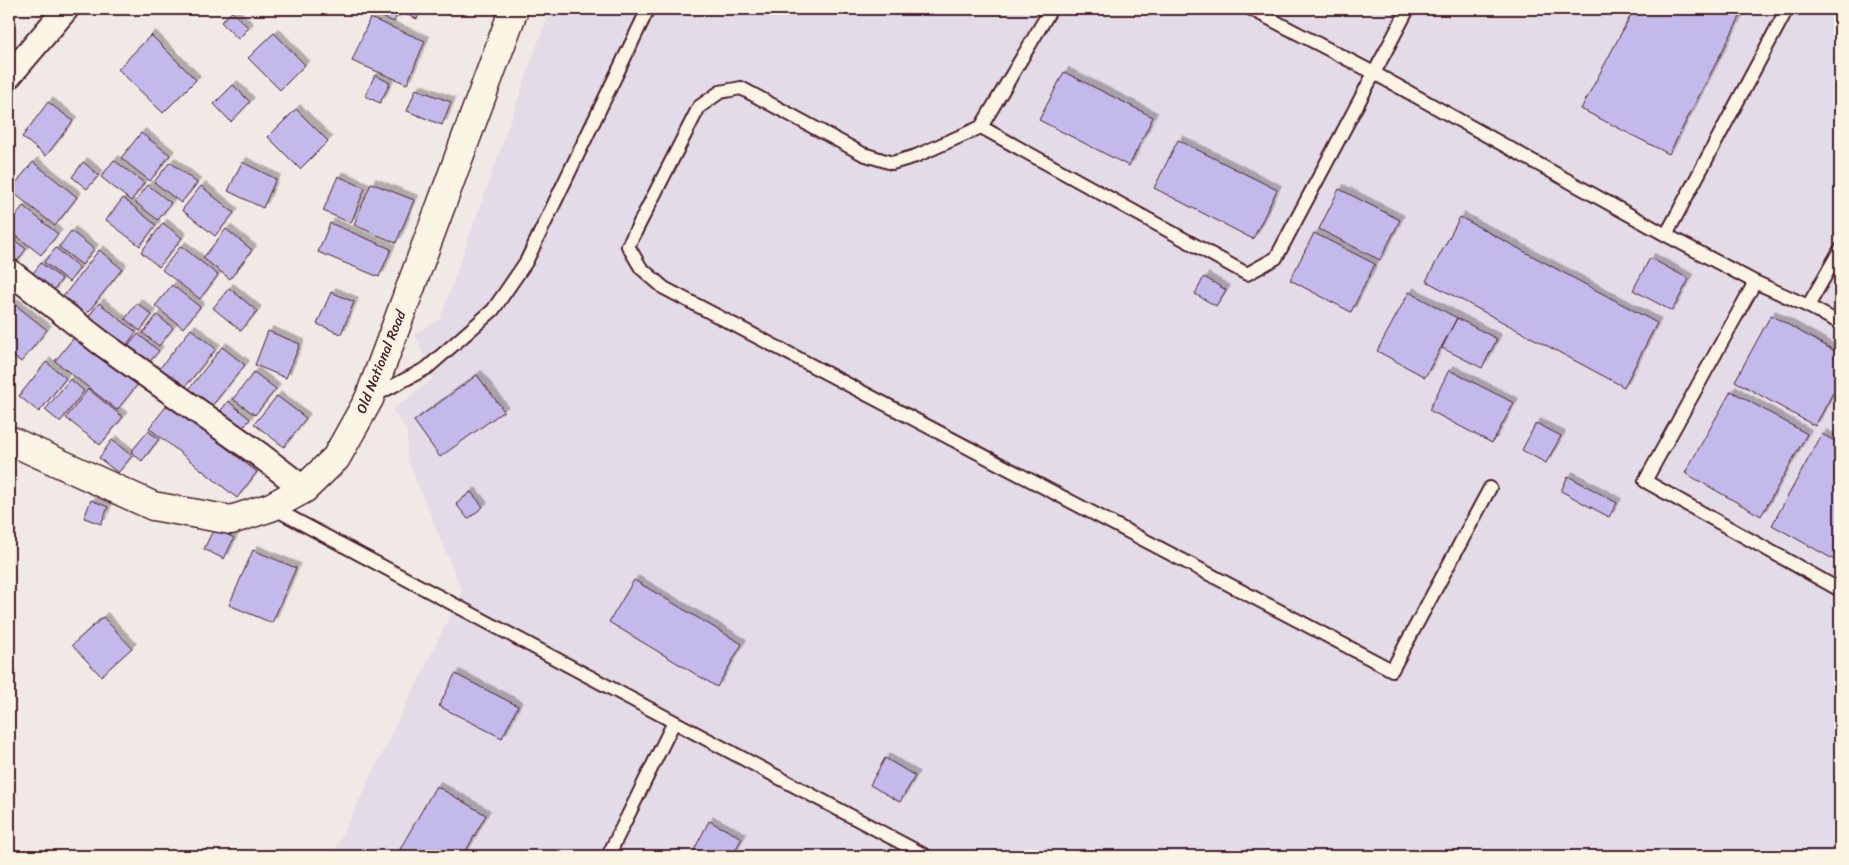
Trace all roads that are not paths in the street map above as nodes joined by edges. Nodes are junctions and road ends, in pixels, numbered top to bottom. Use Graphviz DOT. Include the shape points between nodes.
graph roads {
  1 [pos="66,9"];
  2 [pos="514,9"];
  3 [pos="648,9"];
  4 [pos="1051,9"];
  5 [pos="1251,9"];
  6 [pos="1408,9"];
  7 [pos="1787,9"];
  8 [pos="1374,73"];
  9 [pos="9,76"];
  10 [pos="981,127"];
  11 [pos="1666,235"];
  12 [pos="1840,250"];
  13 [pos="9,270"];
  14 [pos="1755,282"];
  15 [pos="1808,306"];
  16 [pos="1840,323"];
  17 [pos="369,399"];
  18 [pos="9,440"];
  19 [pos="1490,488"];
  20 [pos="304,490"];
  21 [pos="271,507"];
  22 [pos="1840,590"];
  23 [pos="674,722"];
  24 [pos="608,856"];
  25 [pos="926,856"];
  1 -- 9 [label="street"];
  2 -- 17 [label="main road, Old National Road"];
  3 -- 17 [label="lane" via="526,262 493,310 427,368"];
  4 -- 10 [label="lane"];
  5 -- 8 [label="lane"];
  6 -- 8 [label="lane"];
  7 -- 11 [label="lane"];
  8 -- 10 [label="lane" via="1276,258 1248,274"];
  8 -- 11 [label="lane"];
  10 -- 19 [label="lane" via="916,156 892,163 863,154 741,88 720,92 699,107 628,246 640,268 664,288 1392,670"];
  11 -- 14 [label="lane"];
  12 -- 15 [label="lane"];
  13 -- 20 [label="street" via="100,342"];
  14 -- 15 [label="lane"];
  14 -- 22 [label="lane" via="1645,481"];
  15 -- 16 [label="lane"];
  17 -- 20 [label="main road, Old National Road" via="336,458"];
  18 -- 21 [label="main road, Old National Road" via="153,506 230,520"];
  20 -- 21 [label="main road, Old National Road"];
  21 -- 23 [label="lane"];
  23 -- 24 [label="lane"];
  23 -- 25 [label="lane"];
}
